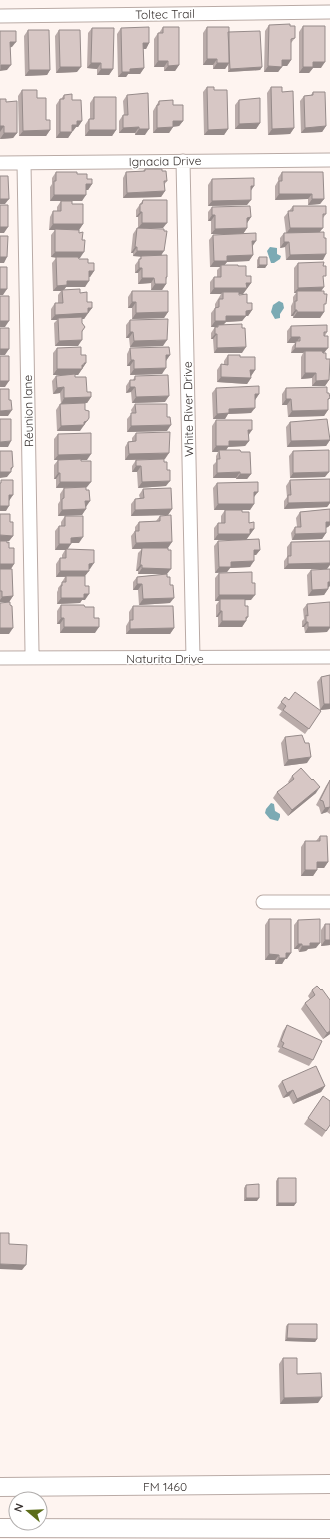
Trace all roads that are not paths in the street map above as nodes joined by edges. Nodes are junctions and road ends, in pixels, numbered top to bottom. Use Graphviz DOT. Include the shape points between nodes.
graph roads {
  1 [pos="330,12"];
  2 [pos="0,16"];
  3 [pos="330,160"];
  4 [pos="183,161"];
  5 [pos="0,163"];
  6 [pos="24,163"];
  7 [pos="330,657"];
  8 [pos="0,658"];
  9 [pos="33,658"];
  10 [pos="193,658"];
  11 [pos="263,902"];
  12 [pos="330,902"];
  13 [pos="330,1484"];
  14 [pos="0,1487"];
  15 [pos="0,1528"];
  16 [pos="330,1529"];
  1 -- 2 [label="street, Toltec Trail"];
  3 -- 4 [label="street, Ignacia Drive"];
  4 -- 6 [label="street, Ignacia Drive"];
  4 -- 10 [label="street, White River Drive"];
  5 -- 6 [label="street, Ignacia Drive"];
  6 -- 9 [label="street, Réunion lane"];
  7 -- 10 [label="street, Naturita Drive"];
  8 -- 9 [label="street, Naturita Drive"];
  9 -- 10 [label="street, Naturita Drive"];
  11 -- 12 [label="street"];
  13 -- 14 [label="main road, FM 1460 / FM 1460"];
  15 -- 16 [label="main road"];
}
